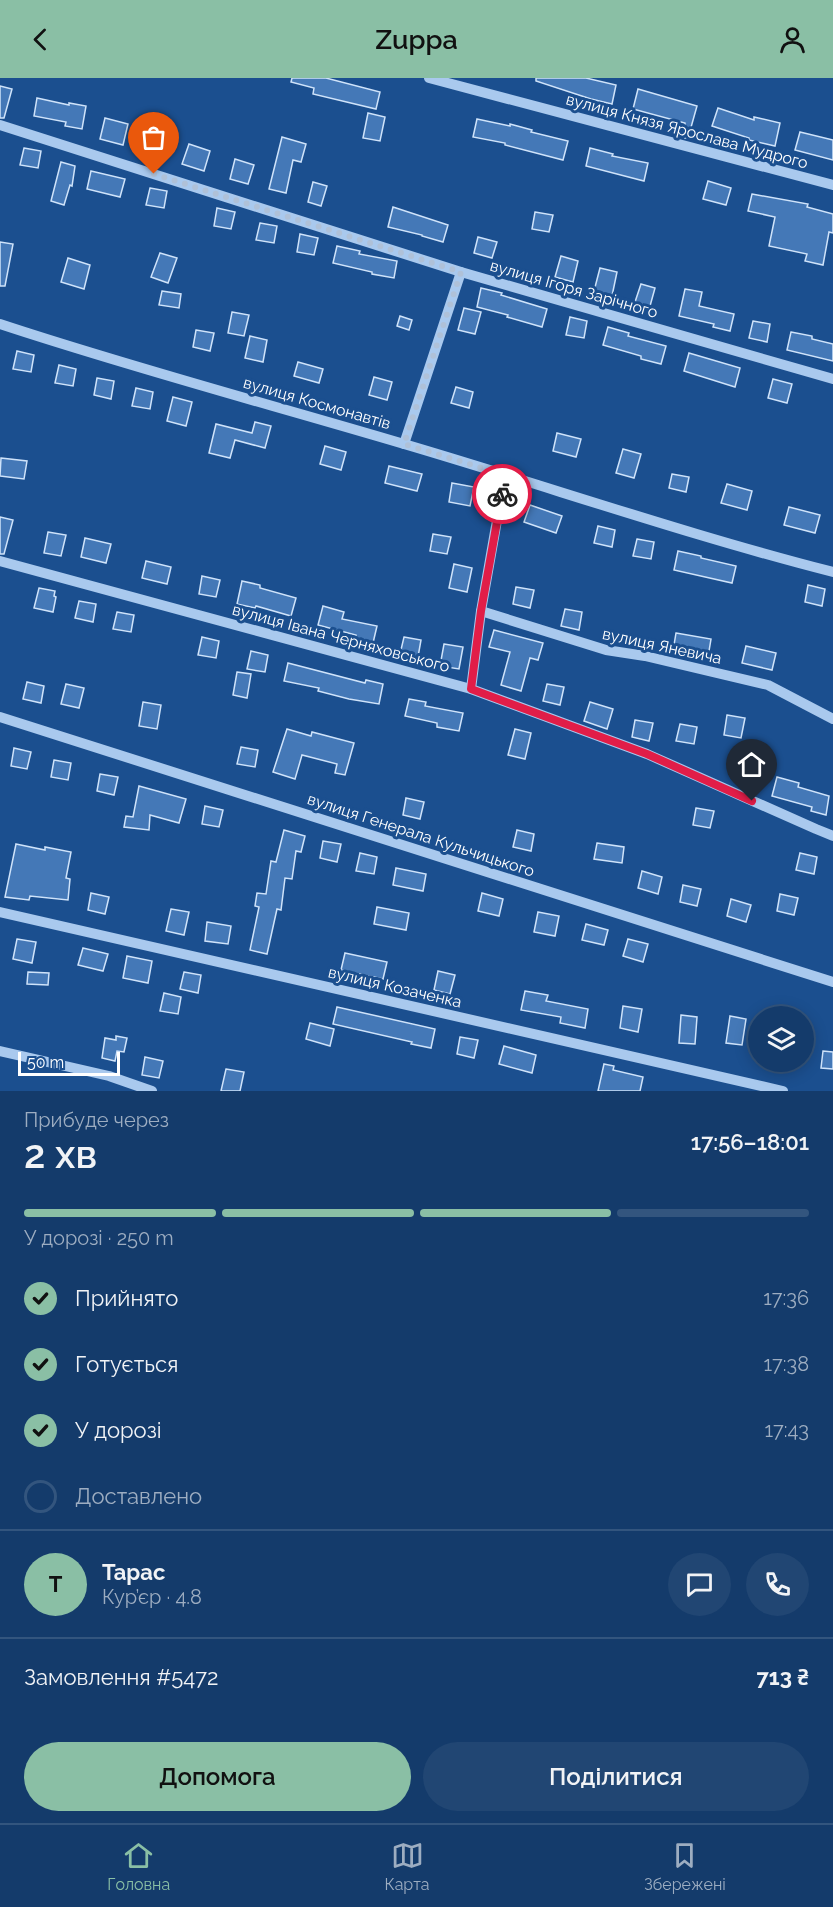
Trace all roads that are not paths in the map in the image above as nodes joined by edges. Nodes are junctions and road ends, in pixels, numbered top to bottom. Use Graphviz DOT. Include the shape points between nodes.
graph roads {
  1 [pos="429,78"];
  2 [pos="0,125"];
  3 [pos="833,185"];
  4 [pos="461,272"];
  5 [pos="0,324"];
  6 [pos="833,379"];
  7 [pos="404,444"];
  8 [pos="505,475"];
  9 [pos="0,561"];
  10 [pos="833,572"];
  11 [pos="481,611"];
  12 [pos="471,689"];
  13 [pos="0,717"];
  14 [pos="833,719"];
  15 [pos="833,836"];
  16 [pos="0,912"];
  17 [pos="833,982"];
  18 [pos="0,1051"];
  19 [pos="152,1091"];
  20 [pos="783,1091"];
  1 -- 3 [label="street, вулиця Князя Ярослава Мудрого"];
  2 -- 4 [label="street, вулиця Ігоря Зарічного"];
  4 -- 6 [label="street, вулиця Ігоря Зарічного"];
  4 -- 7 [label="street"];
  5 -- 7 [label="street, вулиця Космонавтів"];
  7 -- 8 [label="street, вулиця Космонавтів"];
  8 -- 10 [label="street, вулиця Космонавтів" via="723,543"];
  8 -- 11 [label="street"];
  9 -- 12 [label="street, вулиця Івана Черняховського"];
  11 -- 12 [label="street"];
  11 -- 14 [label="street, вулиця Яневича" via="606,650 768,685"];
  12 -- 15 [label="street, вулиця Івана Черняховського" via="647,754"];
  13 -- 17 [label="street, вулиця Генерала Кульчицького"];
  16 -- 20 [label="street, вулиця Козаченка"];
  18 -- 19 [label="street" via="109,1076"];
}
